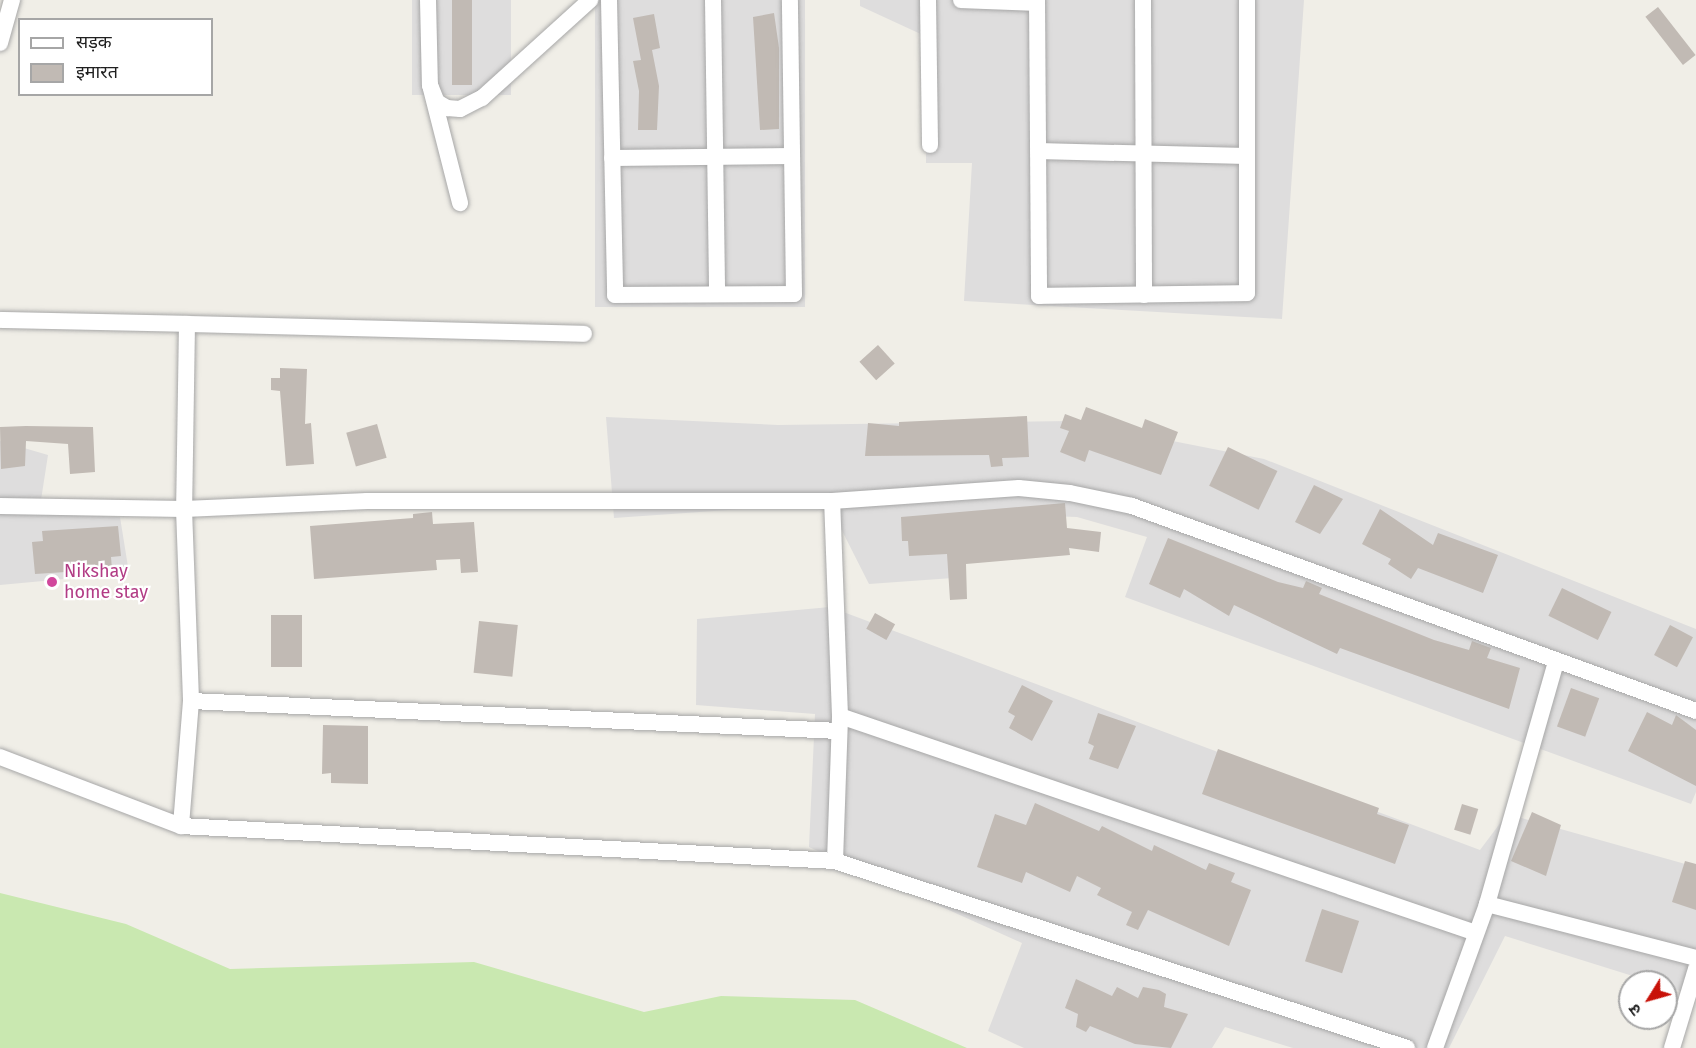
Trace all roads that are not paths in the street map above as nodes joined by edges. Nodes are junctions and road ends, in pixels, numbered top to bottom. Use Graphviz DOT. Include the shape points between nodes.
graph roads {
  1 [pos="12,0"];
  2 [pos="428,0"];
  3 [pos="590,0"];
  4 [pos="609,0"];
  5 [pos="714,0"];
  6 [pos="790,0"];
  7 [pos="928,0"];
  8 [pos="961,0"];
  9 [pos="1143,0"];
  10 [pos="1247,0"];
  11 [pos="1037,2"];
  12 [pos="0,43"];
  13 [pos="430,85"];
  14 [pos="930,145"];
  15 [pos="1038,151"];
  16 [pos="792,156"];
  17 [pos="1247,156"];
  18 [pos="713,157"];
  19 [pos="1144,157"];
  20 [pos="612,158"];
  21 [pos="460,203"];
  22 [pos="717,294"];
  23 [pos="1144,295"];
  24 [pos="0,320"];
  25 [pos="187,324"];
  26 [pos="584,334"];
  27 [pos="832,501"];
  28 [pos="0,506"];
  29 [pos="183,509"];
  30 [pos="1556,662"];
  31 [pos="191,701"];
  32 [pos="1696,711"];
  33 [pos="839,724"];
  34 [pos="0,757"];
  35 [pos="181,825"];
  36 [pos="835,861"];
  37 [pos="1487,904"];
  38 [pos="1476,933"];
  39 [pos="1696,958"];
  40 [pos="1696,969"];
  41 [pos="1407,1048"];
  42 [pos="1435,1048"];
  43 [pos="1672,1048"];
  1 -- 12 [label="street"];
  2 -- 13 [label="street"];
  3 -- 13 [label="street" via="482,98 460,109 447,108"];
  4 -- 20 [label="street"];
  5 -- 18 [label="street"];
  6 -- 16 [label="street"];
  7 -- 14 [label="street"];
  8 -- 11 [label="street"];
  9 -- 19 [label="street"];
  10 -- 17 [label="street"];
  11 -- 15 [label="street"];
  13 -- 21 [label="street"];
  15 -- 19 [label="street"];
  15 -- 23 [label="street" via="1039,296"];
  16 -- 18 [label="street"];
  16 -- 22 [label="street" via="794,294"];
  17 -- 19 [label="street"];
  17 -- 23 [label="street" via="1247,293"];
  18 -- 20 [label="street"];
  18 -- 22 [label="street"];
  19 -- 23 [label="street"];
  20 -- 22 [label="street" via="615,295"];
  24 -- 25 [label="street"];
  25 -- 26 [label="street"];
  25 -- 29 [label="street"];
  27 -- 29 [label="street" via="367,501"];
  27 -- 30 [label="street" via="1019,488 1080,495 1132,507"];
  27 -- 33 [label="street"];
  28 -- 29 [label="street"];
  29 -- 31 [label="street"];
  30 -- 32 [label="street"];
  30 -- 37 [label="street"];
  31 -- 33 [label="street"];
  31 -- 35 [label="street"];
  33 -- 36 [label="street"];
  33 -- 38 [label="street"];
  34 -- 35 [label="street"];
  35 -- 36 [label="street"];
  36 -- 41 [label="street"];
  37 -- 38 [label="street"];
  37 -- 39 [label="street"];
  38 -- 42 [label="street"];
  40 -- 43 [label="street"];
}
